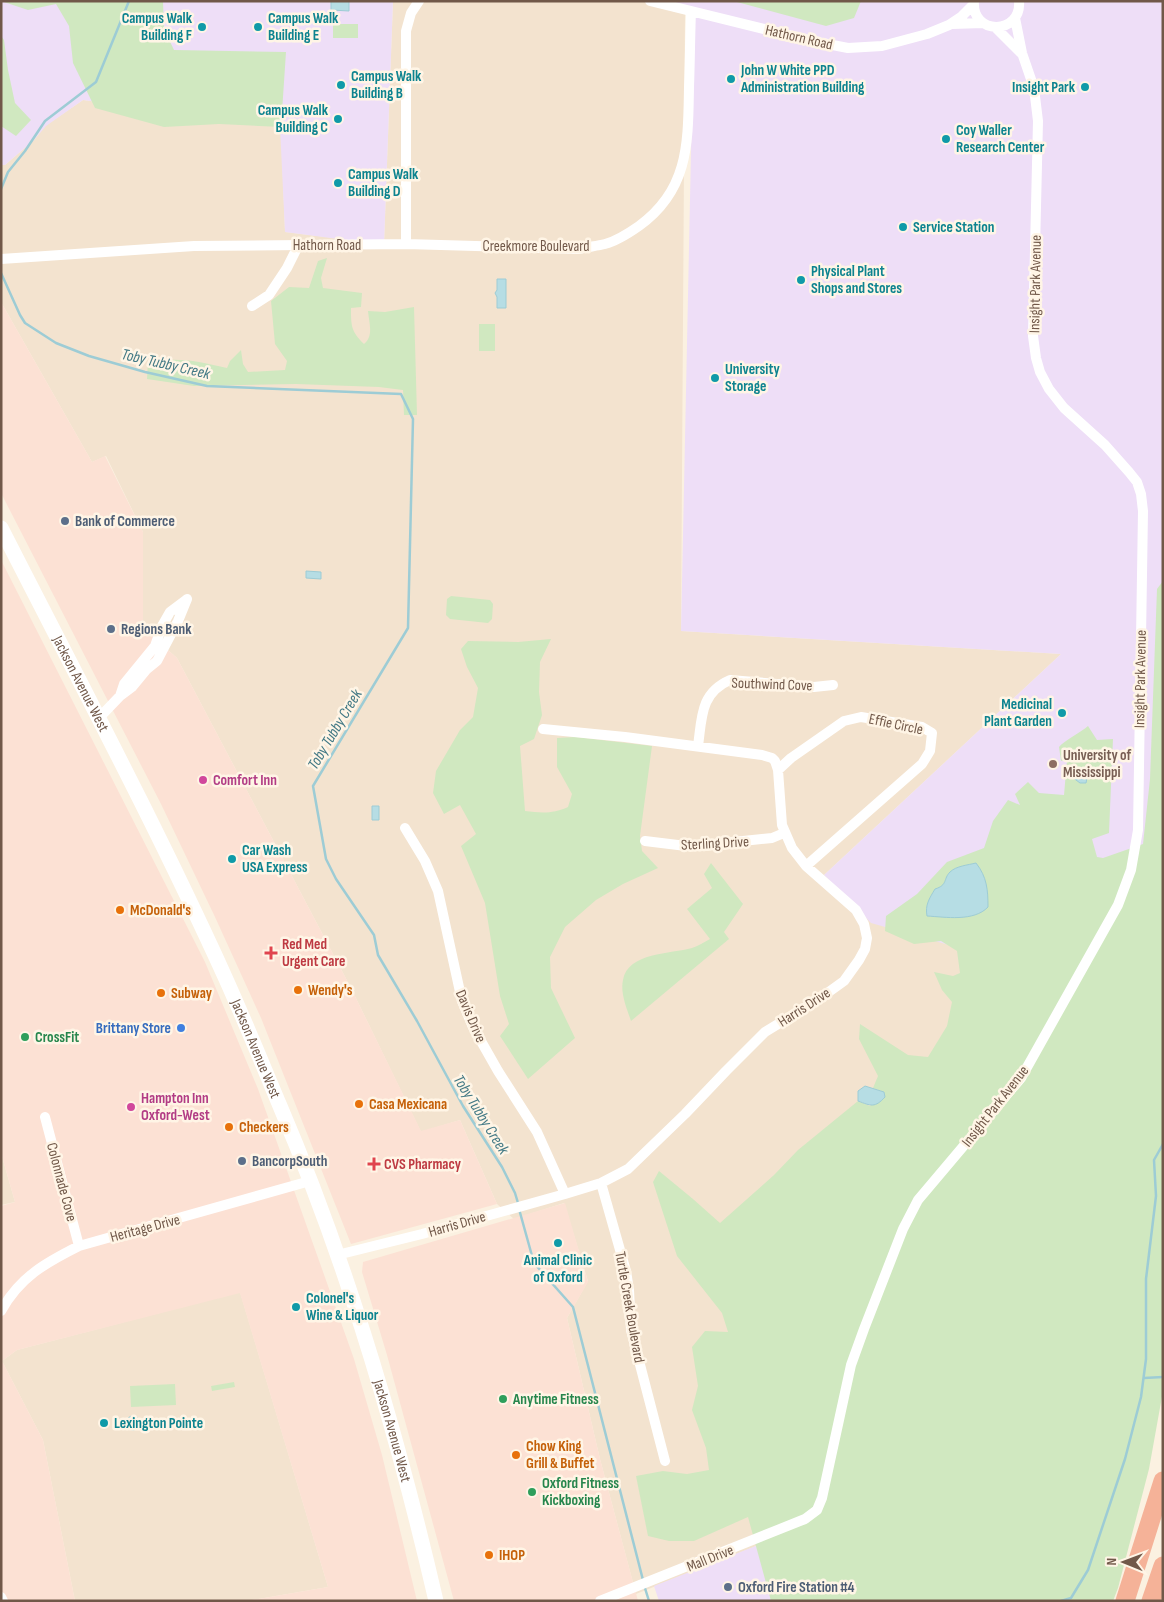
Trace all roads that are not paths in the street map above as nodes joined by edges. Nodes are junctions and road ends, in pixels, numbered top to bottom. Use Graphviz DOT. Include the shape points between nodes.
graph roads {
  1 [pos="418,1"];
  2 [pos="650,1"];
  3 [pos="1019,1"];
  4 [pos="973,3"];
  5 [pos="691,11"];
  6 [pos="1015,18"];
  7 [pos="982,23"];
  8 [pos="949,25"];
  9 [pos="996,28"];
  10 [pos="1022,53"];
  11 [pos="406,244"];
  12 [pos="298,246"];
  13 [pos="1,259"];
  14 [pos="252,306"];
  15 [pos="1,528"];
  16 [pos="833,685"];
  17 [pos="120,696"];
  18 [pos="99,718"];
  19 [pos="543,729"];
  20 [pos="698,746"];
  21 [pos="778,770"];
  22 [pos="405,828"];
  23 [pos="784,833"];
  24 [pos="645,841"];
  25 [pos="806,866"];
  26 [pos="45,1117"];
  27 [pos="310,1181"];
  28 [pos="601,1183"];
  29 [pos="565,1194"];
  30 [pos="79,1246"];
  31 [pos="337,1255"];
  32 [pos="1,1311"];
  33 [pos="666,1461"];
  34 [pos="1163,1481"];
  35 [pos="817,1510"];
  36 [pos="1163,1566"];
  37 [pos="1,1597"];
  38 [pos="3,1601"];
  39 [pos="436,1601"];
  40 [pos="600,1601"];
  41 [pos="1125,1601"];
  42 [pos="1151,1601"];
  1 -- 11 [label="street" via="410,13 406,31"];
  2 -- 5 [label="street, Hathorn Road"];
  3 -- 6 [label="street"];
  4 -- 7 [label="street, Hathorn Road"];
  4 -- 8 [label="street, Hathorn Road"];
  5 -- 8 [label="street, Hathorn Road" via="848,48 882,46"];
  5 -- 11 [label="street, Creekmore Boulevard" via="689,128 685,156 666,200 648,220 606,244 579,248"];
  6 -- 9 [label="street"];
  6 -- 10 [label="street, Insight Park Avenue"];
  7 -- 8 [label="street, Hathorn Road"];
  7 -- 9 [label="street, Hathorn Road"];
  9 -- 10 [label="street"];
  10 -- 35 [label="street, Insight Park Avenue" via="1034,88 1038,121 1033,336 1036,358 1055,398 1129,472 1141,494 1138,830 1131,870 1118,905 1020,1078 918,1200 903,1229 851,1365"];
  11 -- 12 [label="street, Hathorn Road"];
  12 -- 13 [label="street, Hathorn Road" via="194,246"];
  12 -- 14 [label="street" via="269,295"];
  15 -- 18 [label="main road, Jackson Avenue West"];
  16 -- 20 [label="street, Southwind Cove" via="814,687 730,680 720,684 704,705"];
  17 -- 17 [label="street" via="157,661 187,599 170,612 155,646 124,684"];
  17 -- 18 [label="street"];
  18 -- 27 [label="main road, Jackson Avenue West" via="226,978"];
  19 -- 20 [label="street"];
  20 -- 21 [label="street" via="768,756 775,761"];
  21 -- 23 [label="street, Harris Drive"];
  21 -- 25 [label="street, Effie Circle" via="844,721 862,717 922,727 932,733 930,752 922,764"];
  22 -- 29 [label="street, Davis Drive" via="438,891 462,1001 473,1028 537,1132"];
  23 -- 24 [label="street, Sterling Drive" via="772,838 704,846"];
  23 -- 25 [label="street, Harris Drive"];
  25 -- 28 [label="street, Harris Drive" via="862,917 867,938 859,960 844,981 765,1032 628,1170"];
  26 -- 30 [label="street, Colonnade Cove"];
  27 -- 30 [label="street, Heritage Drive"];
  27 -- 31 [label="main road, Jackson Avenue West"];
  28 -- 29 [label="street, Harris Drive"];
  28 -- 33 [label="street, Turtle Creek Boulevard" via="626,1271 631,1330"];
  29 -- 31 [label="street, Harris Drive"];
  30 -- 32 [label="street, Heritage Drive" via="49,1261 23,1280"];
  31 -- 39 [label="main road, Jackson Avenue West" via="405,1473"];
  34 -- 41 [label="highway"];
  35 -- 40 [label="street, Mall Drive" via="805,1520"];
  36 -- 42 [label="highway"];
  37 -- 38 [label="street"];
}
